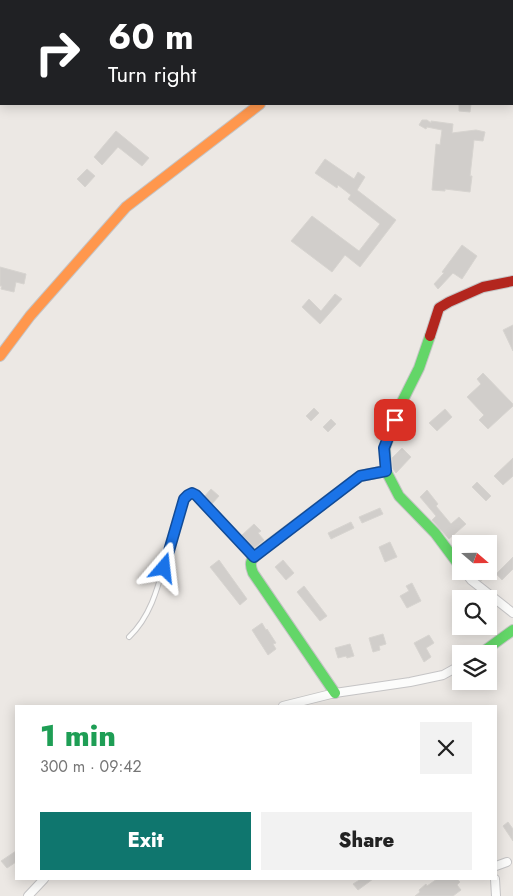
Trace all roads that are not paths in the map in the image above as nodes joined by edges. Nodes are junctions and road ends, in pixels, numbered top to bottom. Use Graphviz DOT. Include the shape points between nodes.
graph roads {
  1 [pos="259,105"];
  2 [pos="513,281"];
  3 [pos="0,356"];
  4 [pos="386,471"];
  5 [pos="452,556"];
  6 [pos="254,557"];
  7 [pos="471,580"];
  8 [pos="513,612"];
  9 [pos="513,630"];
  10 [pos="129,637"];
  11 [pos="492,645"];
  12 [pos="452,670"];
  13 [pos="335,693"];
  14 [pos="290,705"];
  15 [pos="507,862"];
  16 [pos="497,866"];
  17 [pos="43,880"];
  18 [pos="495,880"];
  19 [pos="28,896"];
  20 [pos="496,896"];
  1 -- 3 [label="street" via="126,207 30,316"];
  2 -- 4 [label="street" via="483,287 439,308 419,368 384,448"];
  4 -- 5 [label="street" via="399,496"];
  4 -- 6 [label="street" via="360,476"];
  6 -- 10 [label="lane" via="196,495 188,495 147,615"];
  6 -- 13 [label="street" via="250,566 253,573"];
  7 -- 8 [label="street"];
  9 -- 11 [label="street"];
  12 -- 13 [label="street" via="410,682"];
  13 -- 14 [label="street"];
  15 -- 16 [label="street"];
  17 -- 19 [label="street"];
  18 -- 20 [label="street"];
}
